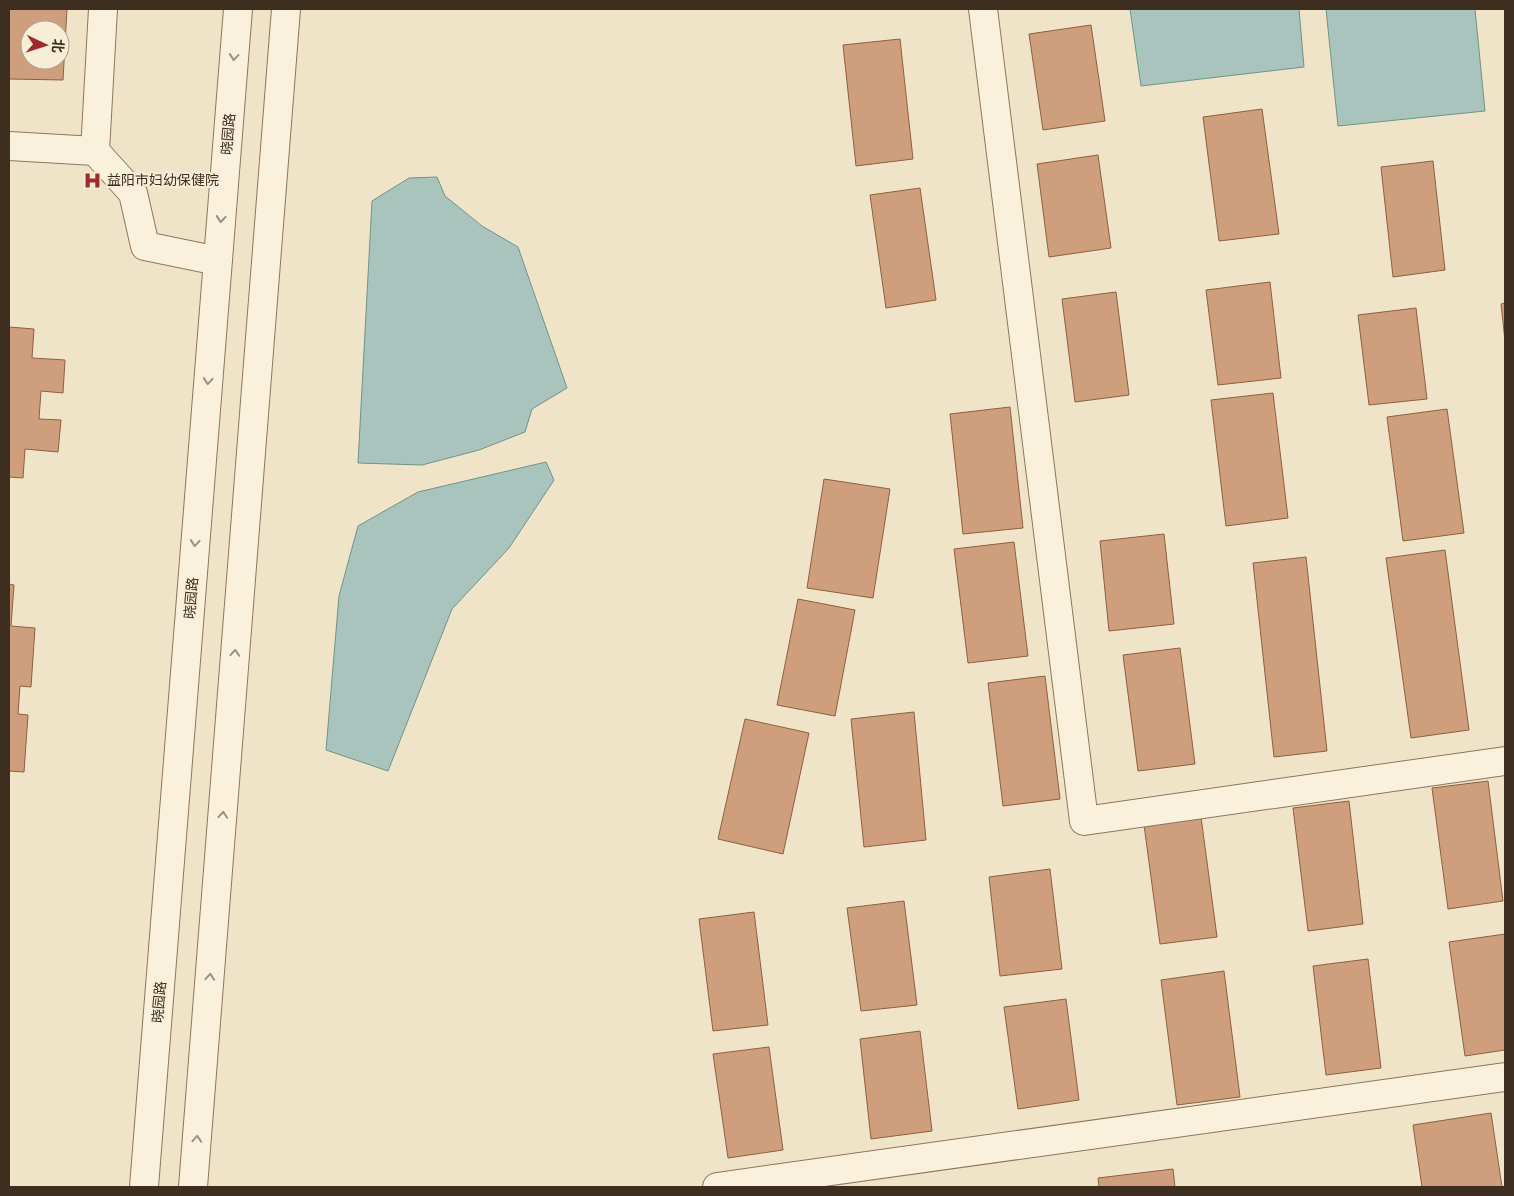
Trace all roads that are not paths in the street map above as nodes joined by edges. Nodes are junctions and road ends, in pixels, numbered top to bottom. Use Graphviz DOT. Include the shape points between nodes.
graph roads {
  1 [pos="103,9"];
  2 [pos="238,9"];
  3 [pos="286,9"];
  4 [pos="983,9"];
  5 [pos="9,146"];
  6 [pos="95,151"];
  7 [pos="218,261"];
  8 [pos="1505,762"];
  9 [pos="1505,1077"];
  10 [pos="144,1187"];
  11 [pos="193,1187"];
  12 [pos="717,1187"];
  1 -- 6 [label="street"];
  2 -- 7 [label="street, 晓园路, one-way"];
  11 -- 3 [label="street, one-way"];
  4 -- 8 [label="street" via="1084,821"];
  5 -- 6 [label="street"];
  6 -- 7 [label="street" via="133,193 145,246"];
  7 -- 10 [label="street, 晓园路, one-way"];
  9 -- 12 [label="street"];
}
